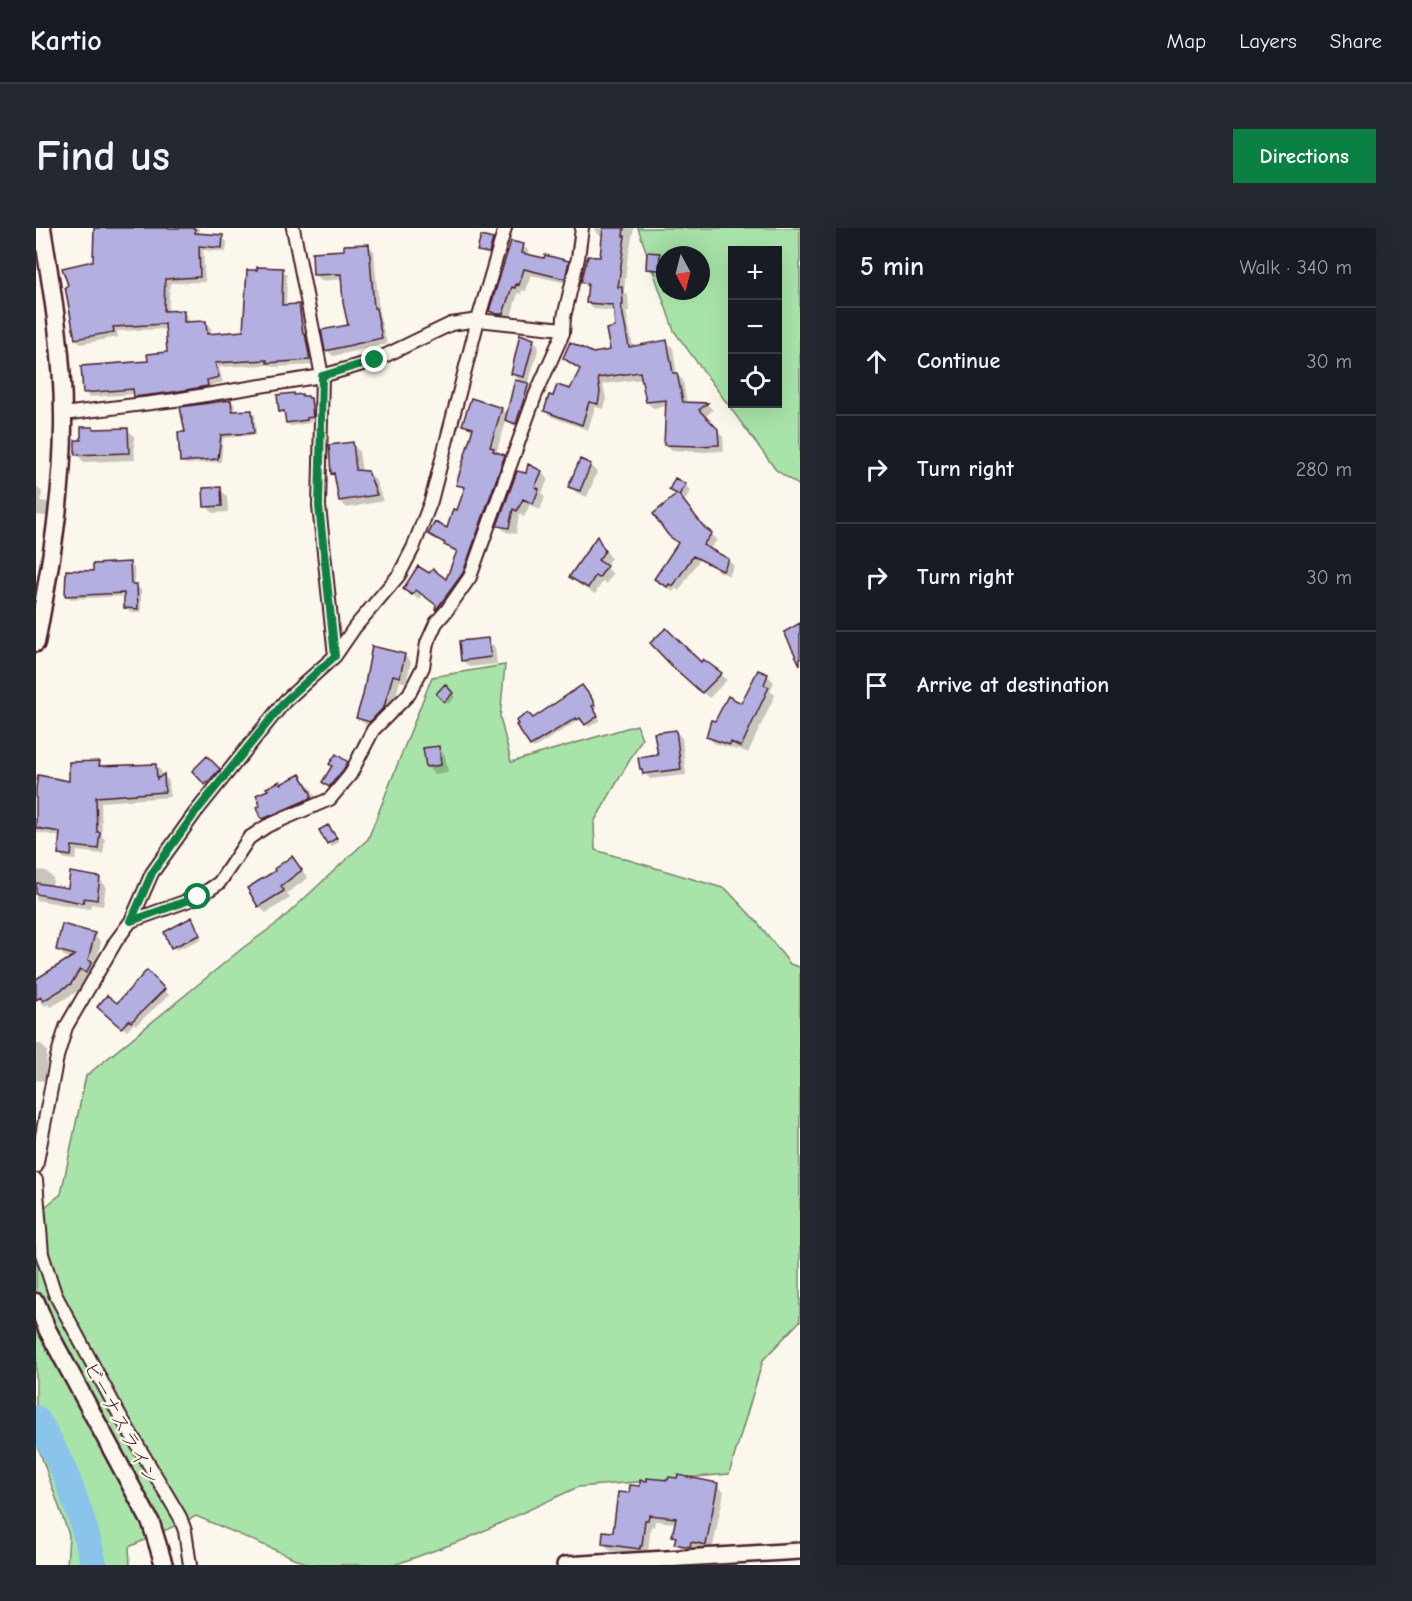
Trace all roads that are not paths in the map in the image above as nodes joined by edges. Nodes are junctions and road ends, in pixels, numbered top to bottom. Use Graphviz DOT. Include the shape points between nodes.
graph roads {
  1 [pos="42,228"];
  2 [pos="293,228"];
  3 [pos="505,228"];
  4 [pos="582,228"];
  5 [pos="478,320"];
  6 [pos="563,329"];
  7 [pos="322,376"];
  8 [pos="63,414"];
  9 [pos="36,643"];
  10 [pos="335,656"];
  11 [pos="131,921"];
  12 [pos="36,1167"];
  13 [pos="36,1180"];
  14 [pos="36,1302"];
  15 [pos="800,1551"];
  16 [pos="164,1565"];
  17 [pos="186,1565"];
  18 [pos="566,1565"];
  1 -- 8 [label="main road" via="60,347"];
  2 -- 7 [label="street"];
  3 -- 5 [label="street"];
  4 -- 6 [label="street"];
  5 -- 6 [label="street"];
  5 -- 7 [label="street" via="451,324 375,360"];
  5 -- 10 [label="street" via="431,501 413,548 399,575"];
  6 -- 11 [label="street" via="470,576 436,623 423,667 409,694 373,730 350,775 330,799 267,826 249,838 219,883 198,897"];
  7 -- 8 [label="street"];
  7 -- 10 [label="street" via="319,506"];
  8 -- 9 [label="main road" via="55,523"];
  10 -- 11 [label="street" via="285,701 195,813 152,873"];
  11 -- 12 [label="street" via="66,1027"];
  13 -- 17 [label="street" via="42,1254 55,1294 180,1517 185,1531"];
  14 -- 16 [label="main road, ビーナスライン" via="151,1523"];
  15 -- 18 [label="street"];
}
